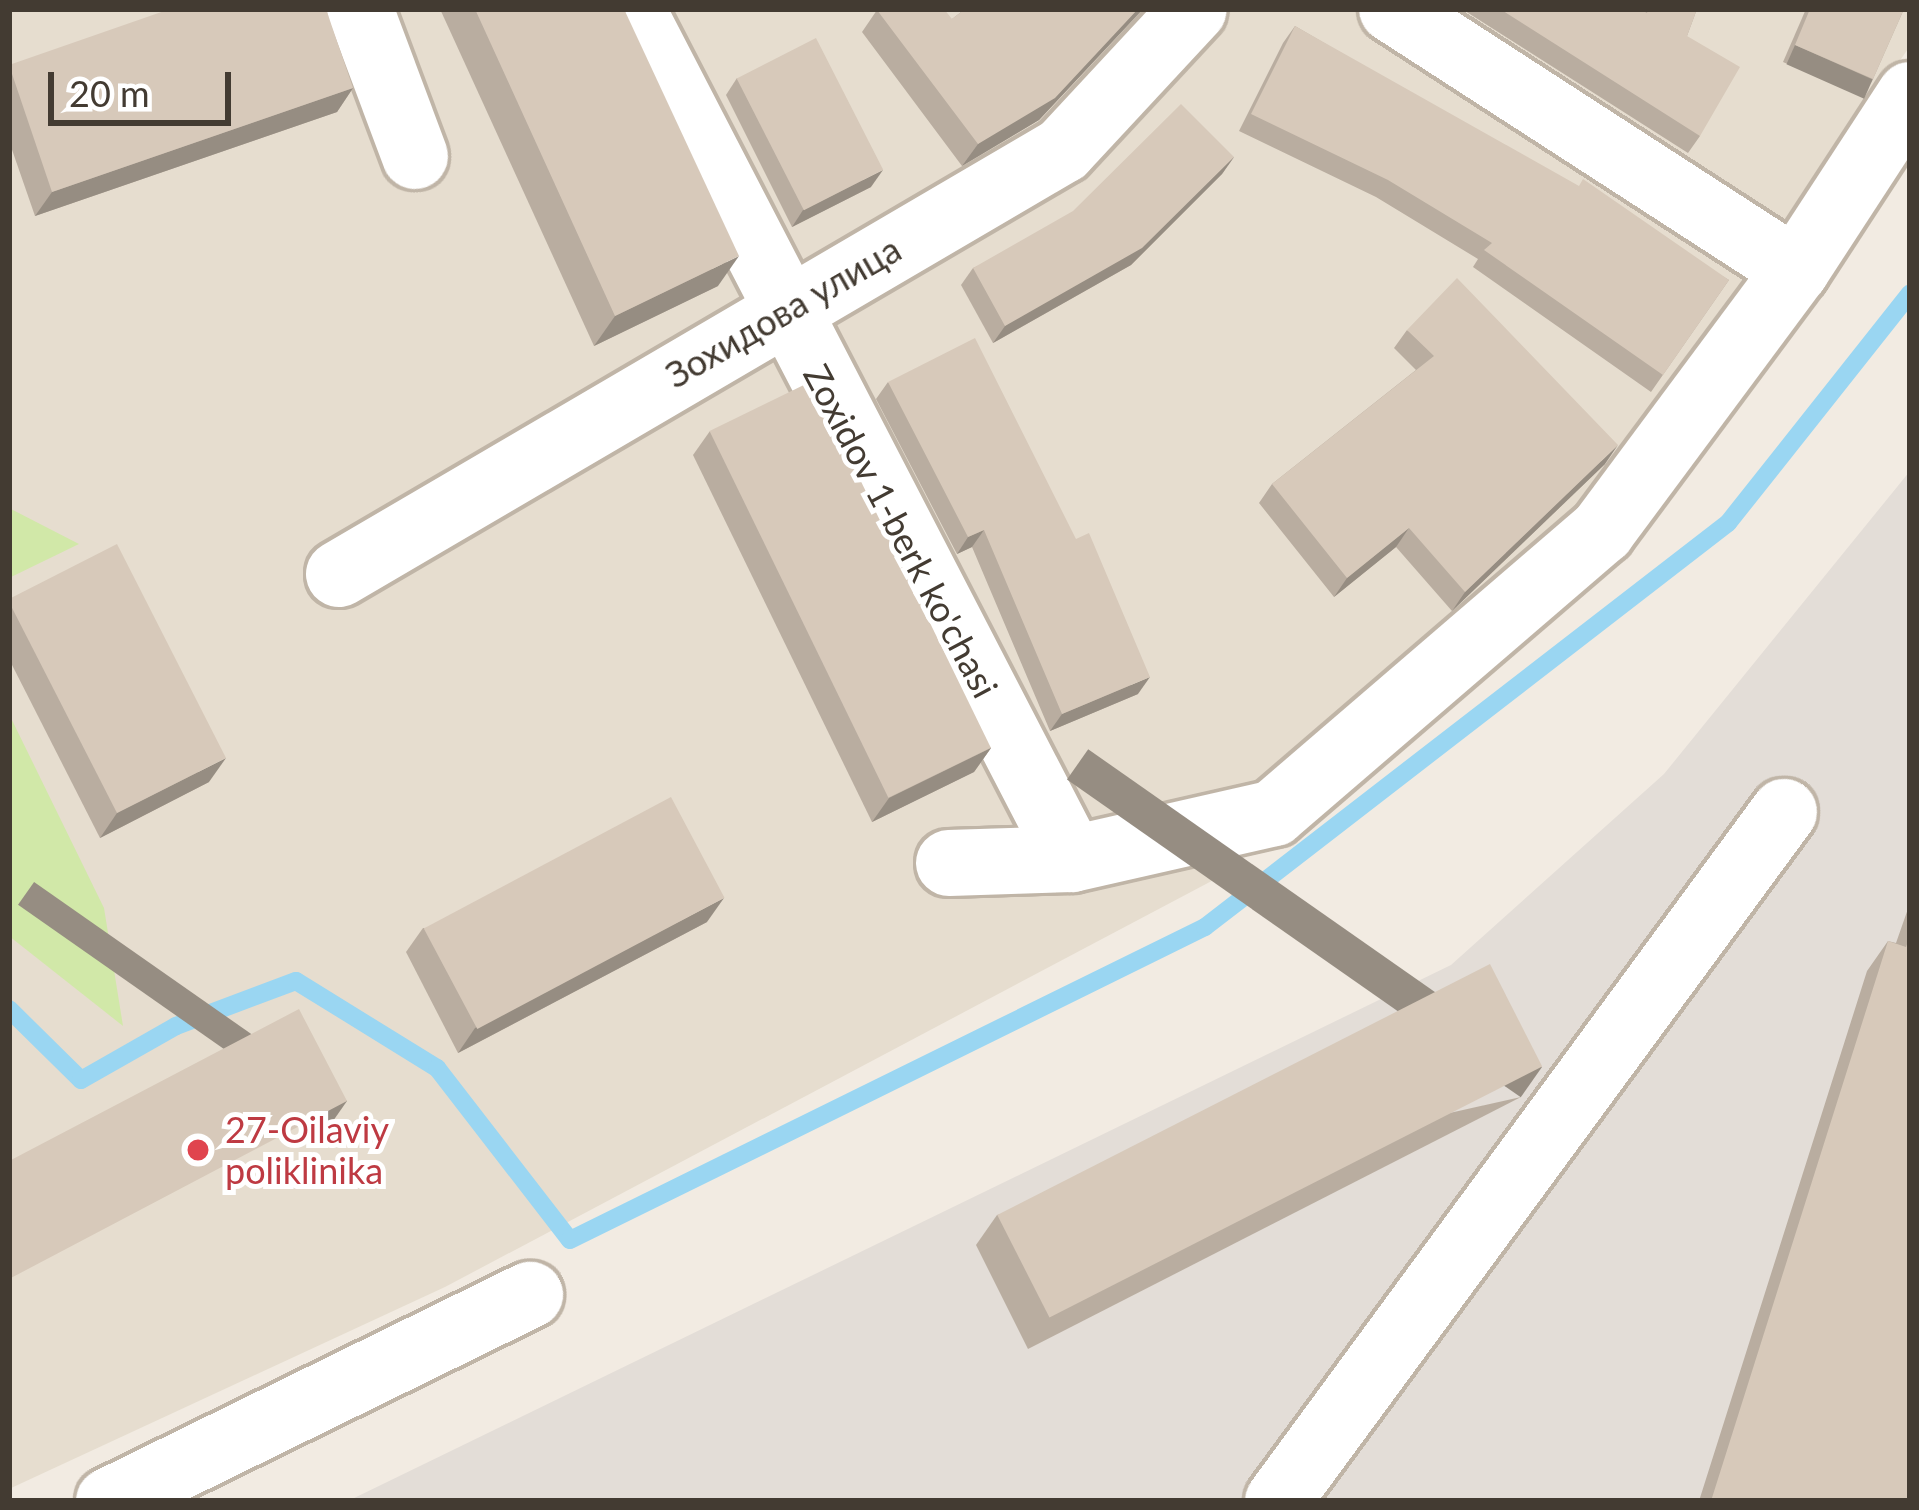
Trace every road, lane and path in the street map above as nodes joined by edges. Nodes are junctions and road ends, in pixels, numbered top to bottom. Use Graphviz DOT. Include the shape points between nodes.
graph roads {
  1 [pos="360,9"];
  2 [pos="632,9"];
  3 [pos="1194,9"];
  4 [pos="1392,9"];
  5 [pos="1910,95"];
  6 [pos="415,156"];
  7 [pos="1796,270"];
  8 [pos="787,312"];
  9 [pos="338,574"];
  10 [pos="1784,812"];
  11 [pos="1072,859"];
  12 [pos="949,863"];
  13 [pos="530,1295"];
  14 [pos="110,1501"];
  15 [pos="1278,1501"];
  1 -- 6 [label="street"];
  2 -- 8 [label="street, Zoxidov 1-berk ko'chasi"];
  3 -- 8 [label="street, Зохидова улица" via="1063,150"];
  4 -- 7 [label="street"];
  5 -- 7 [label="street"];
  7 -- 11 [label="street" via="1602,531 1274,813"];
  8 -- 9 [label="street, Зохидова улица"];
  8 -- 11 [label="street, Zoxidov 1-berk ko'chasi"];
  10 -- 15 [label="street"];
  11 -- 12 [label="street"];
  13 -- 14 [label="street"];
}
